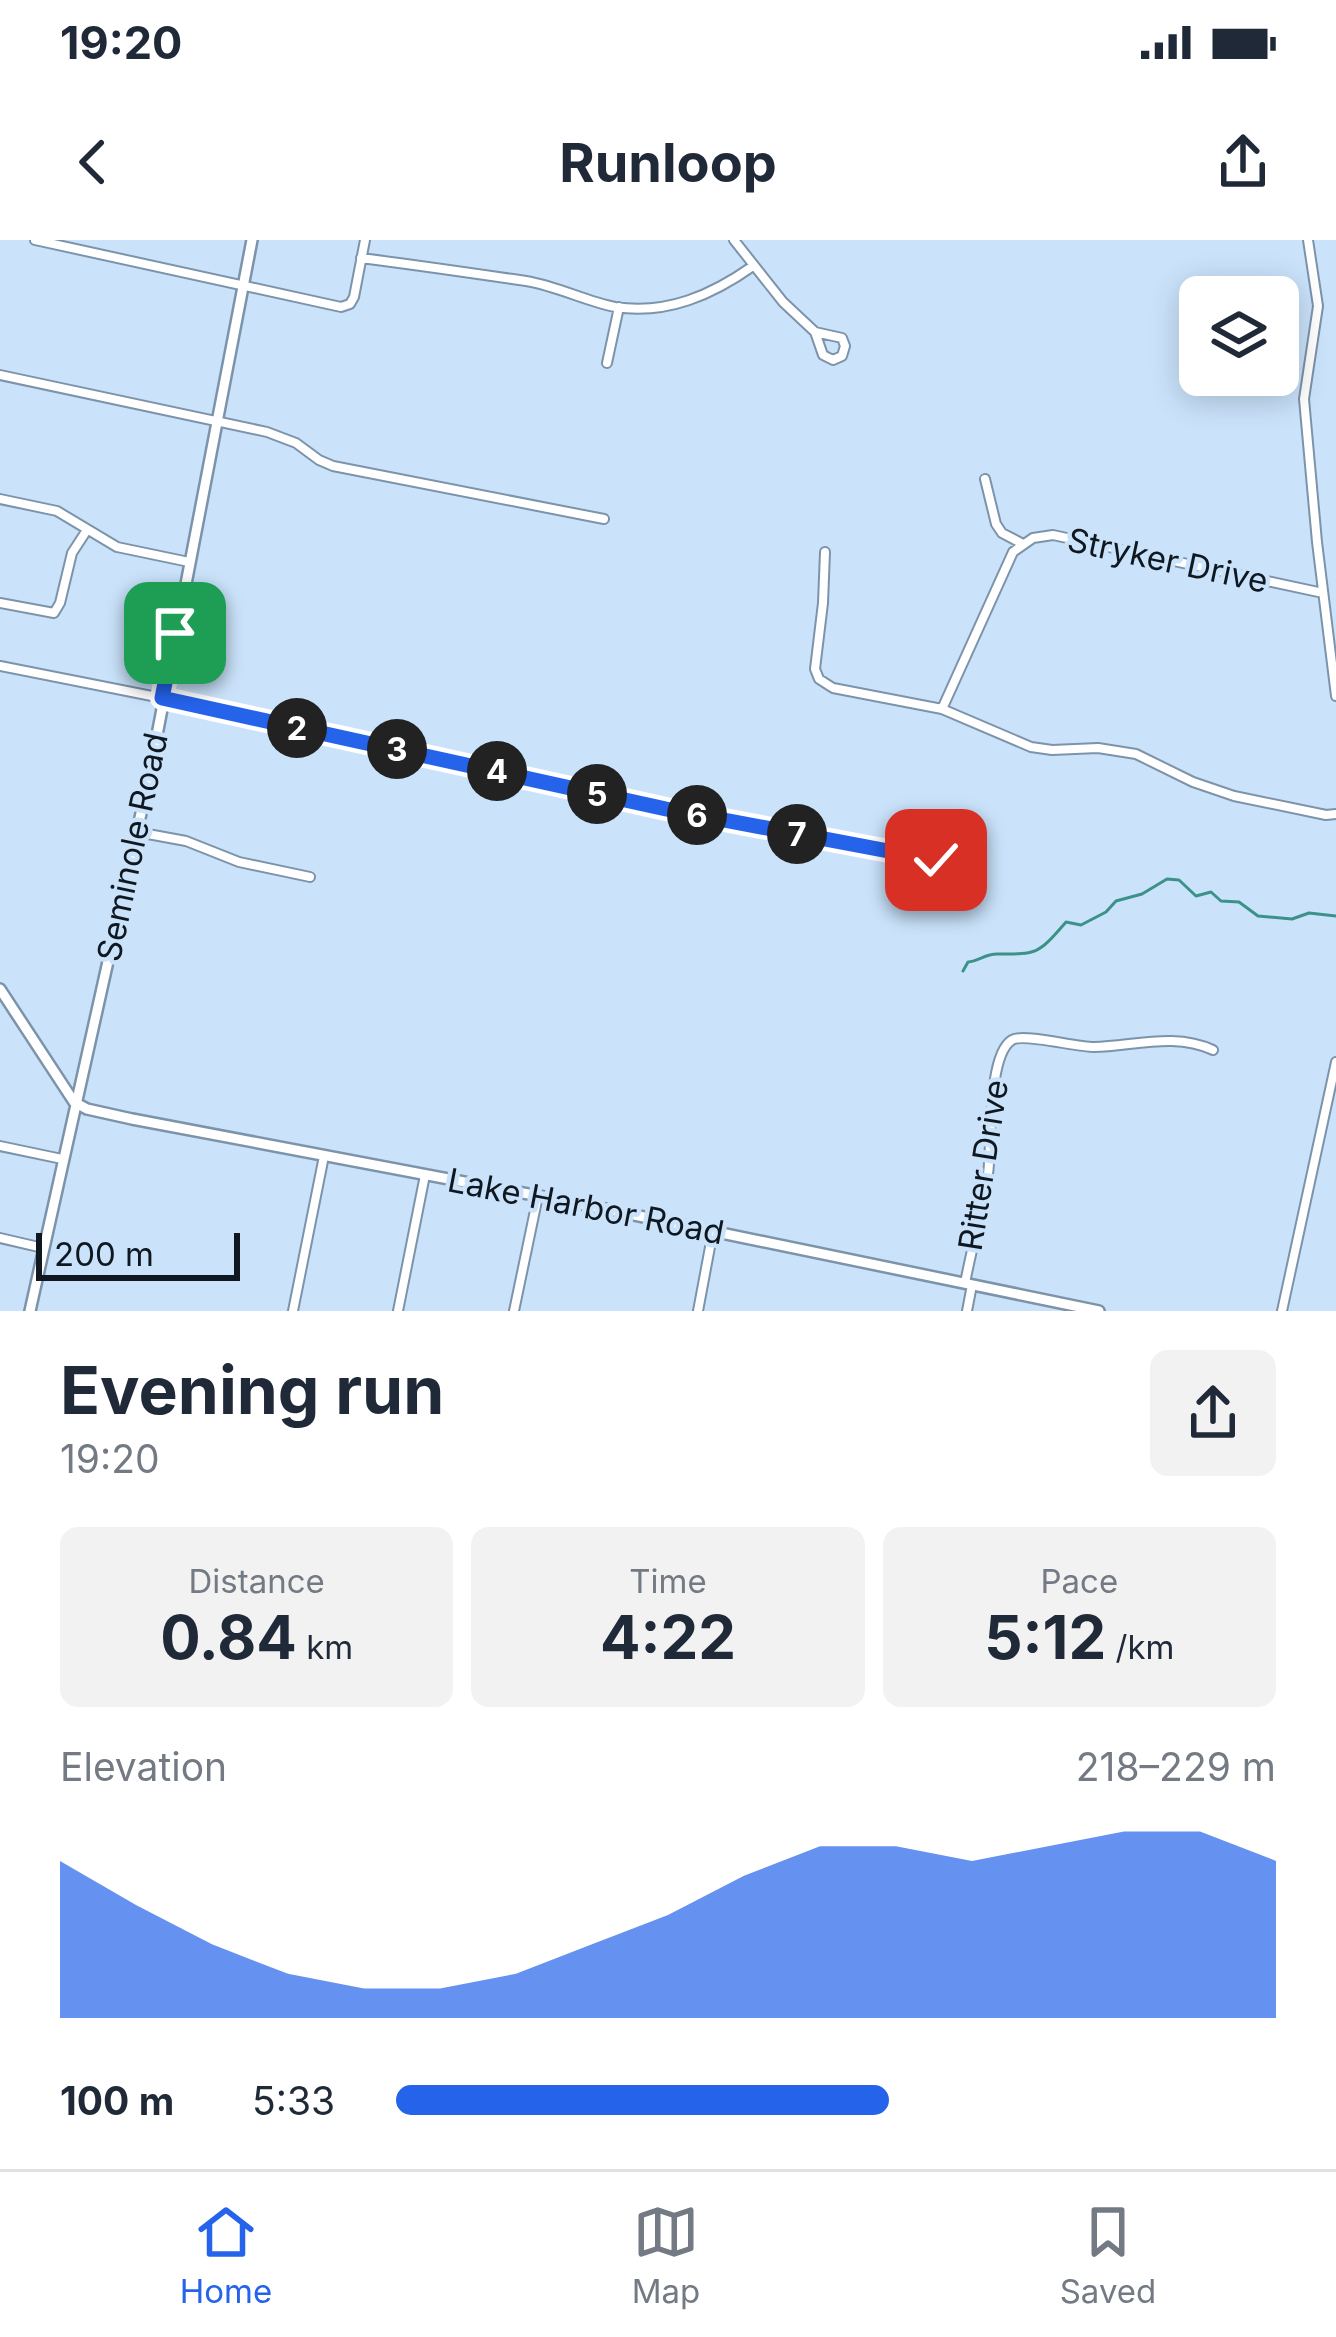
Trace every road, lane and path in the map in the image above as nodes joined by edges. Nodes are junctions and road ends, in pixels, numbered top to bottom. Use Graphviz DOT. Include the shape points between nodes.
graph roads {
  1 [pos="39,240"];
  2 [pos="253,240"];
  3 [pos="364,240"];
  4 [pos="734,240"];
  5 [pos="1308,240"];
  6 [pos="361,258"];
  7 [pos="753,266"];
  8 [pos="244,286"];
  9 [pos="619,308"];
  10 [pos="815,332"];
  11 [pos="608,364"];
  12 [pos="0,375"];
  13 [pos="216,423"];
  14 [pos="985,479"];
  15 [pos="0,499"];
  16 [pos="604,519"];
  17 [pos="88,530"];
  18 [pos="1023,544"];
  19 [pos="825,552"];
  20 [pos="189,562"];
  21 [pos="1323,592"];
  22 [pos="0,603"];
  23 [pos="0,666"];
  24 [pos="1336,695"];
  25 [pos="162,698"];
  26 [pos="941,710"];
  27 [pos="1336,814"];
  28 [pos="137,832"];
  29 [pos="958,866"];
  30 [pos="310,878"];
  31 [pos="0,989"];
  32 [pos="1213,1050"];
  33 [pos="1336,1062"];
  34 [pos="74,1102"];
  35 [pos="0,1146"];
  36 [pos="324,1156"];
  37 [pos="62,1160"];
  38 [pos="425,1175"];
  39 [pos="538,1196"];
  40 [pos="713,1231"];
  41 [pos="0,1238"];
  42 [pos="43,1248"];
  43 [pos="968,1284"];
  44 [pos="31,1311"];
  45 [pos="293,1311"];
  46 [pos="398,1311"];
  47 [pos="514,1311"];
  48 [pos="698,1311"];
  49 [pos="967,1311"];
  50 [pos="1099,1311"];
  51 [pos="1282,1311"];
  1 -- 8 [label="street"];
  2 -- 8 [label="street, Seminole Road"];
  3 -- 6 [label="street"];
  4 -- 7 [label="street"];
  5 -- 21 [label="street" via="1318,306 1304,392"];
  6 -- 8 [label="street" via="354,297 341,307"];
  6 -- 9 [label="street" via="542,284"];
  7 -- 9 [label="street" via="698,298"];
  7 -- 10 [label="street"];
  8 -- 13 [label="street, Seminole Road"];
  9 -- 11 [label="street"];
  10 -- 10 [label="street" via="842,338 843,354 825,358"];
  12 -- 13 [label="street"];
  13 -- 16 [label="street" via="282,437 333,466"];
  13 -- 20 [label="street, Seminole Road"];
  14 -- 18 [label="street, Stryker Drive" via="996,524"];
  15 -- 17 [label="street" via="57,511"];
  17 -- 20 [label="street" via="117,547"];
  17 -- 22 [label="street" via="53,613"];
  18 -- 21 [label="street, Stryker Drive" via="1053,535"];
  18 -- 26 [label="street"];
  19 -- 26 [label="street" via="819,679"];
  20 -- 25 [label="street, Seminole Road"];
  21 -- 24 [label="street"];
  23 -- 25 [label="street"];
  25 -- 28 [label="street, Seminole Road"];
  25 -- 29 [label="street"];
  26 -- 27 [label="street" via="1031,747 1136,754 1234,796"];
  28 -- 30 [label="street"];
  28 -- 34 [label="street, Seminole Road"];
  31 -- 34 [label="street"];
  32 -- 43 [label="street, Ritter Drive" via="1182,1041 1009,1042 994,1087"];
  33 -- 51 [label="street"];
  34 -- 36 [label="street, Lake Harbor Road"];
  34 -- 37 [label="street, Seminole Road"];
  35 -- 37 [label="street"];
  36 -- 38 [label="street, Lake Harbor Road"];
  36 -- 45 [label="street"];
  37 -- 42 [label="street, Seminole Road"];
  38 -- 39 [label="street, Lake Harbor Road"];
  38 -- 46 [label="street"];
  39 -- 40 [label="street, Lake Harbor Road"];
  39 -- 47 [label="street"];
  40 -- 43 [label="street, Lake Harbor Road"];
  40 -- 48 [label="street"];
  41 -- 42 [label="street"];
  42 -- 44 [label="street, Seminole Road"];
  43 -- 49 [label="street"];
  43 -- 50 [label="street, Lake Harbor Road"];
}
